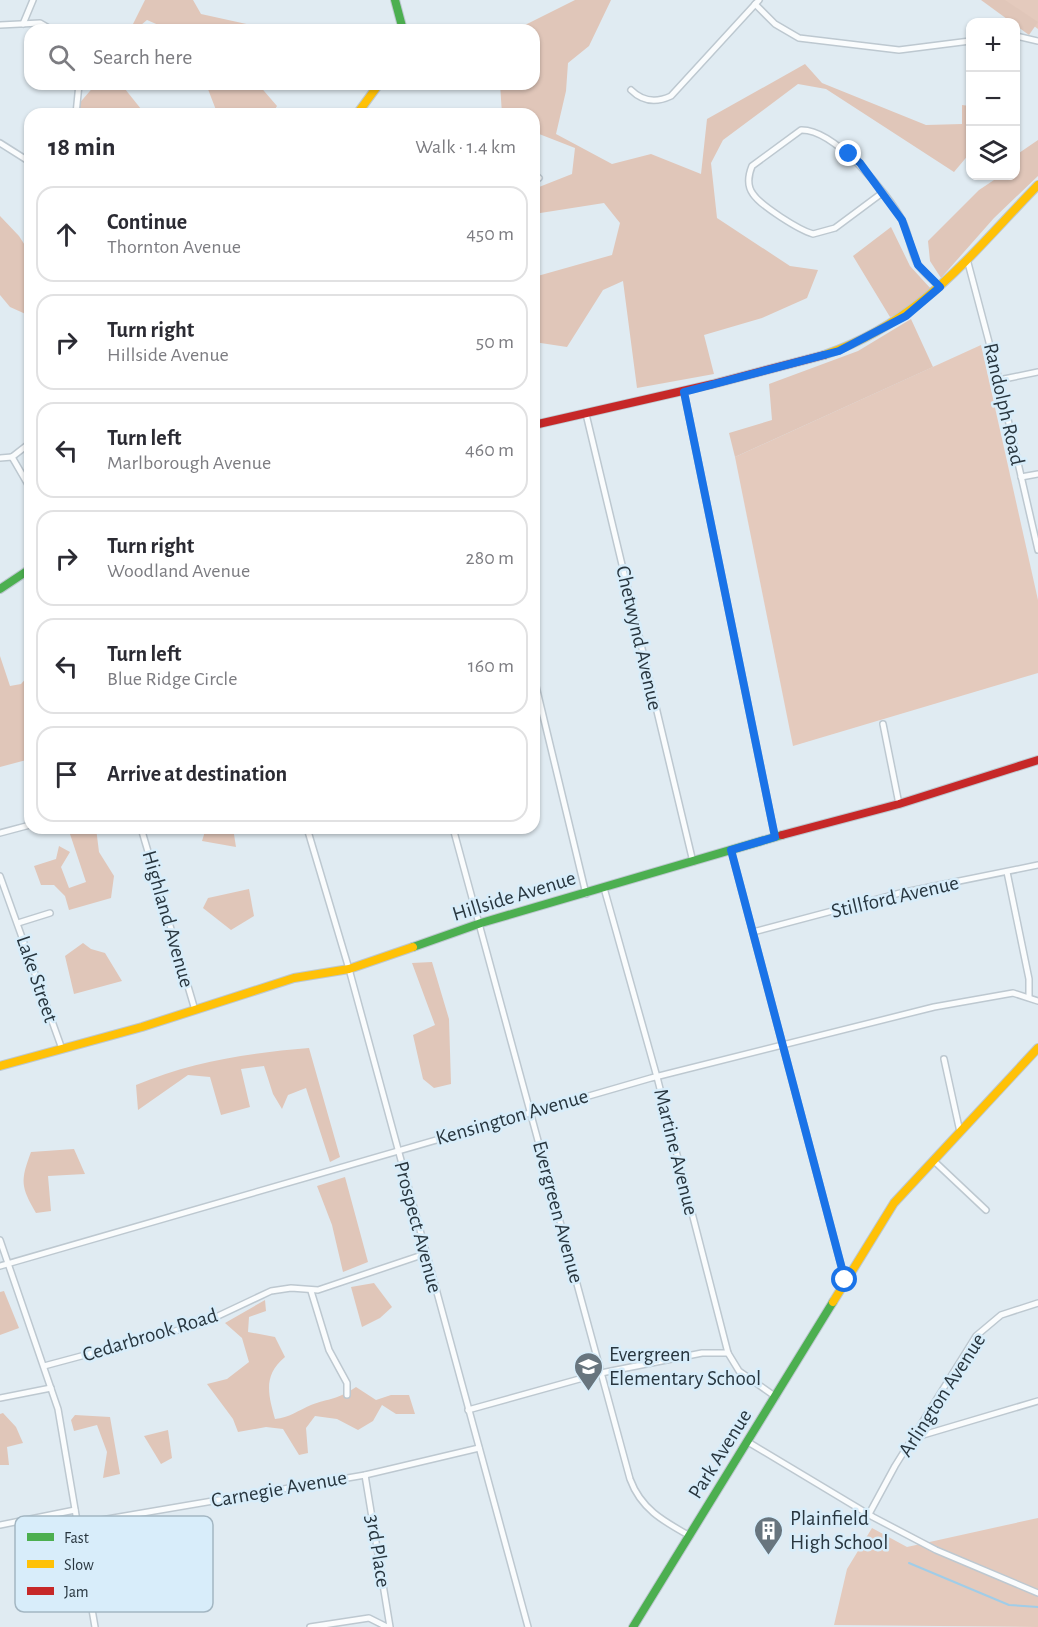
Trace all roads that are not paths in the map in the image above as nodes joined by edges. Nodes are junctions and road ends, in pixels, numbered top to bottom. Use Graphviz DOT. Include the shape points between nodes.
graph roads {
  1 [pos="33,0"];
  2 [pos="395,0"];
  3 [pos="757,2"];
  4 [pos="23,24"];
  5 [pos="42,24"];
  6 [pos="401,24"];
  7 [pos="0,25"];
  8 [pos="1020,37"];
  9 [pos="1038,41"];
  10 [pos="966,42"];
  11 [pos="80,90"];
  12 [pos="375,90"];
  13 [pos="631,90"];
  14 [pos="77,108"];
  15 [pos="361,108"];
  16 [pos="0,143"];
  17 [pos="24,158"];
  18 [pos="1038,185"];
  19 [pos="882,193"];
  20 [pos="967,258"];
  21 [pos="940,287"];
  22 [pos="1038,372"];
  23 [pos="999,380"];
  24 [pos="684,392"];
  25 [pos="586,414"];
  26 [pos="540,424"];
  27 [pos="24,448"];
  28 [pos="12,457"];
  29 [pos="0,458"];
  30 [pos="1038,474"];
  31 [pos="1021,477"];
  32 [pos="24,478"];
  33 [pos="1038,550"];
  34 [pos="24,573"];
  35 [pos="0,589"];
  36 [pos="540,703"];
  37 [pos="883,724"];
  38 [pos="1038,760"];
  39 [pos="899,804"];
  40 [pos="24,827"];
  41 [pos="0,833"];
  42 [pos="143,834"];
  43 [pos="309,834"];
  44 [pos="455,834"];
  45 [pos="775,837"];
  46 [pos="731,850"];
  47 [pos="693,862"];
  48 [pos="1038,866"];
  49 [pos="1006,872"];
  50 [pos="0,876"];
  51 [pos="604,888"];
  52 [pos="586,894"];
  53 [pos="50,913"];
  54 [pos="18,923"];
  55 [pos="481,923"];
  56 [pos="753,932"];
  57 [pos="349,969"];
  58 [pos="1029,997"];
  59 [pos="1038,1001"];
  60 [pos="195,1010"];
  61 [pos="784,1045"];
  62 [pos="1038,1048"];
  63 [pos="62,1049"];
  64 [pos="944,1059"];
  65 [pos="0,1066"];
  66 [pos="657,1077"];
  67 [pos="531,1112"];
  68 [pos="961,1133"];
  69 [pos="397,1150"];
  70 [pos="934,1161"];
  71 [pos="986,1210"];
  72 [pos="0,1240"];
  73 [pos="425,1254"];
  74 [pos="9,1264"];
  75 [pos="0,1266"];
  76 [pos="845,1280"];
  77 [pos="311,1291"];
  78 [pos="1038,1303"];
  79 [pos="728,1353"];
  80 [pos="44,1366"];
  81 [pos="601,1373"];
  82 [pos="51,1388"];
  83 [pos="347,1395"];
  84 [pos="776,1397"];
  85 [pos="0,1398"];
  86 [pos="1038,1401"];
  87 [pos="468,1410"];
  88 [pos="913,1438"];
  89 [pos="748,1442"];
  90 [pos="479,1448"];
  91 [pos="365,1475"];
  92 [pos="75,1510"];
  93 [pos="869,1514"];
  94 [pos="45,1516"];
  95 [pos="76,1516"];
  96 [pos="125,1516"];
  97 [pos="15,1522"];
  98 [pos="0,1525"];
  99 [pos="690,1536"];
  100 [pos="1038,1593"];
  101 [pos="93,1612"];
  102 [pos="95,1627"];
  103 [pos="310,1627"];
  104 [pos="388,1627"];
  105 [pos="528,1627"];
  106 [pos="633,1627"];
  1 -- 4 [label="street"];
  2 -- 6 [label="street"];
  3 -- 10 [label="street" via="775,24 799,38 899,50"];
  3 -- 13 [label="street" via="671,96 653,101 640,98"];
  4 -- 5 [label="street"];
  4 -- 7 [label="street"];
  8 -- 9 [label="street"];
  11 -- 14 [label="street"];
  12 -- 15 [label="street"];
  16 -- 17 [label="street"];
  18 -- 20 [label="street"];
  19 -- 19 [label="street" via="860,163 810,130 801,130 752,166 749,173 750,187 759,201 813,234 835,228"];
  19 -- 21 [label="street" via="902,220 918,265"];
  20 -- 21 [label="street"];
  20 -- 23 [label="street, Randolph Road"];
  21 -- 24 [label="street" via="906,316 839,351"];
  22 -- 23 [label="street"];
  23 -- 31 [label="street, Randolph Road"];
  24 -- 25 [label="street"];
  24 -- 45 [label="street"];
  25 -- 26 [label="street"];
  25 -- 47 [label="street, Chetwynd Avenue"];
  27 -- 28 [label="street"];
  28 -- 29 [label="street"];
  28 -- 32 [label="street"];
  30 -- 31 [label="street"];
  31 -- 33 [label="street, Randolph Road"];
  34 -- 35 [label="street"];
  36 -- 52 [label="street"];
  37 -- 39 [label="street"];
  38 -- 39 [label="street, Hillside Avenue"];
  39 -- 45 [label="street, Hillside Avenue"];
  40 -- 41 [label="street"];
  42 -- 60 [label="street, Highland Avenue"];
  43 -- 57 [label="street, Prospect Avenue"];
  44 -- 55 [label="street, Evergreen Avenue"];
  45 -- 46 [label="street, Hillside Avenue"];
  46 -- 47 [label="street, Hillside Avenue"];
  46 -- 56 [label="street"];
  47 -- 51 [label="street, Hillside Avenue"];
  48 -- 49 [label="street, Stillford Avenue"];
  49 -- 56 [label="street, Stillford Avenue" via="900,893"];
  49 -- 58 [label="street" via="1029,979"];
  50 -- 54 [label="street, Lake Street"];
  51 -- 52 [label="street, Hillside Avenue"];
  51 -- 66 [label="street, Martine Avenue"];
  52 -- 55 [label="street, Hillside Avenue"];
  53 -- 54 [label="street"];
  54 -- 63 [label="street, Lake Street"];
  55 -- 57 [label="street, Hillside Avenue"];
  55 -- 67 [label="street, Evergreen Avenue"];
  56 -- 61 [label="street"];
  57 -- 60 [label="street, Hillside Avenue" via="294,978"];
  57 -- 69 [label="street, Prospect Avenue"];
  58 -- 59 [label="street"];
  58 -- 61 [label="street, Kensington Avenue" via="1013,993 976,999"];
  60 -- 63 [label="street, Hillside Avenue"];
  61 -- 66 [label="street, Kensington Avenue"];
  61 -- 76 [label="street"];
  62 -- 68 [label="street, Park Avenue"];
  63 -- 65 [label="street, Hillside Avenue"];
  64 -- 68 [label="street"];
  66 -- 67 [label="street, Kensington Avenue"];
  66 -- 79 [label="street, Martine Avenue"];
  67 -- 69 [label="street, Kensington Avenue"];
  67 -- 81 [label="street, Evergreen Avenue"];
  68 -- 70 [label="street, Park Avenue"];
  69 -- 73 [label="street, Prospect Avenue"];
  69 -- 74 [label="street, Kensington Avenue"];
  70 -- 71 [label="street"];
  70 -- 76 [label="street, Park Avenue" via="894,1203"];
  72 -- 74 [label="street"];
  73 -- 77 [label="street, Cedarbrook Road"];
  73 -- 87 [label="street, Prospect Avenue"];
  74 -- 75 [label="street, Kensington Avenue"];
  74 -- 80 [label="street"];
  76 -- 84 [label="street, Park Avenue"];
  77 -- 80 [label="street, Cedarbrook Road" via="271,1291 201,1324"];
  77 -- 83 [label="street" via="328,1350 347,1383"];
  78 -- 88 [label="street, Arlington Avenue" via="1001,1315 976,1336"];
  79 -- 81 [label="street" via="702,1353"];
  79 -- 84 [label="street, Martine Avenue" via="739,1371"];
  80 -- 82 [label="street"];
  81 -- 87 [label="street"];
  81 -- 99 [label="street, Evergreen Avenue" via="639,1500 659,1519"];
  82 -- 85 [label="street"];
  82 -- 92 [label="street"];
  84 -- 89 [label="street, Park Avenue"];
  86 -- 88 [label="street"];
  87 -- 90 [label="street, Prospect Avenue"];
  88 -- 93 [label="street, Arlington Avenue"];
  89 -- 93 [label="street"];
  89 -- 99 [label="street, Park Avenue"];
  90 -- 91 [label="street, Carnegie Avenue"];
  90 -- 105 [label="street, Prospect Avenue"];
  91 -- 96 [label="street, Carnegie Avenue"];
  91 -- 104 [label="street, 3rd Place"];
  92 -- 94 [label="street"];
  92 -- 95 [label="street"];
  93 -- 100 [label="street" via="936,1550"];
  97 -- 98 [label="street"];
  99 -- 106 [label="street, Park Avenue"];
  101 -- 102 [label="street"];
  103 -- 104 [label="street" via="369,1618"];
}
